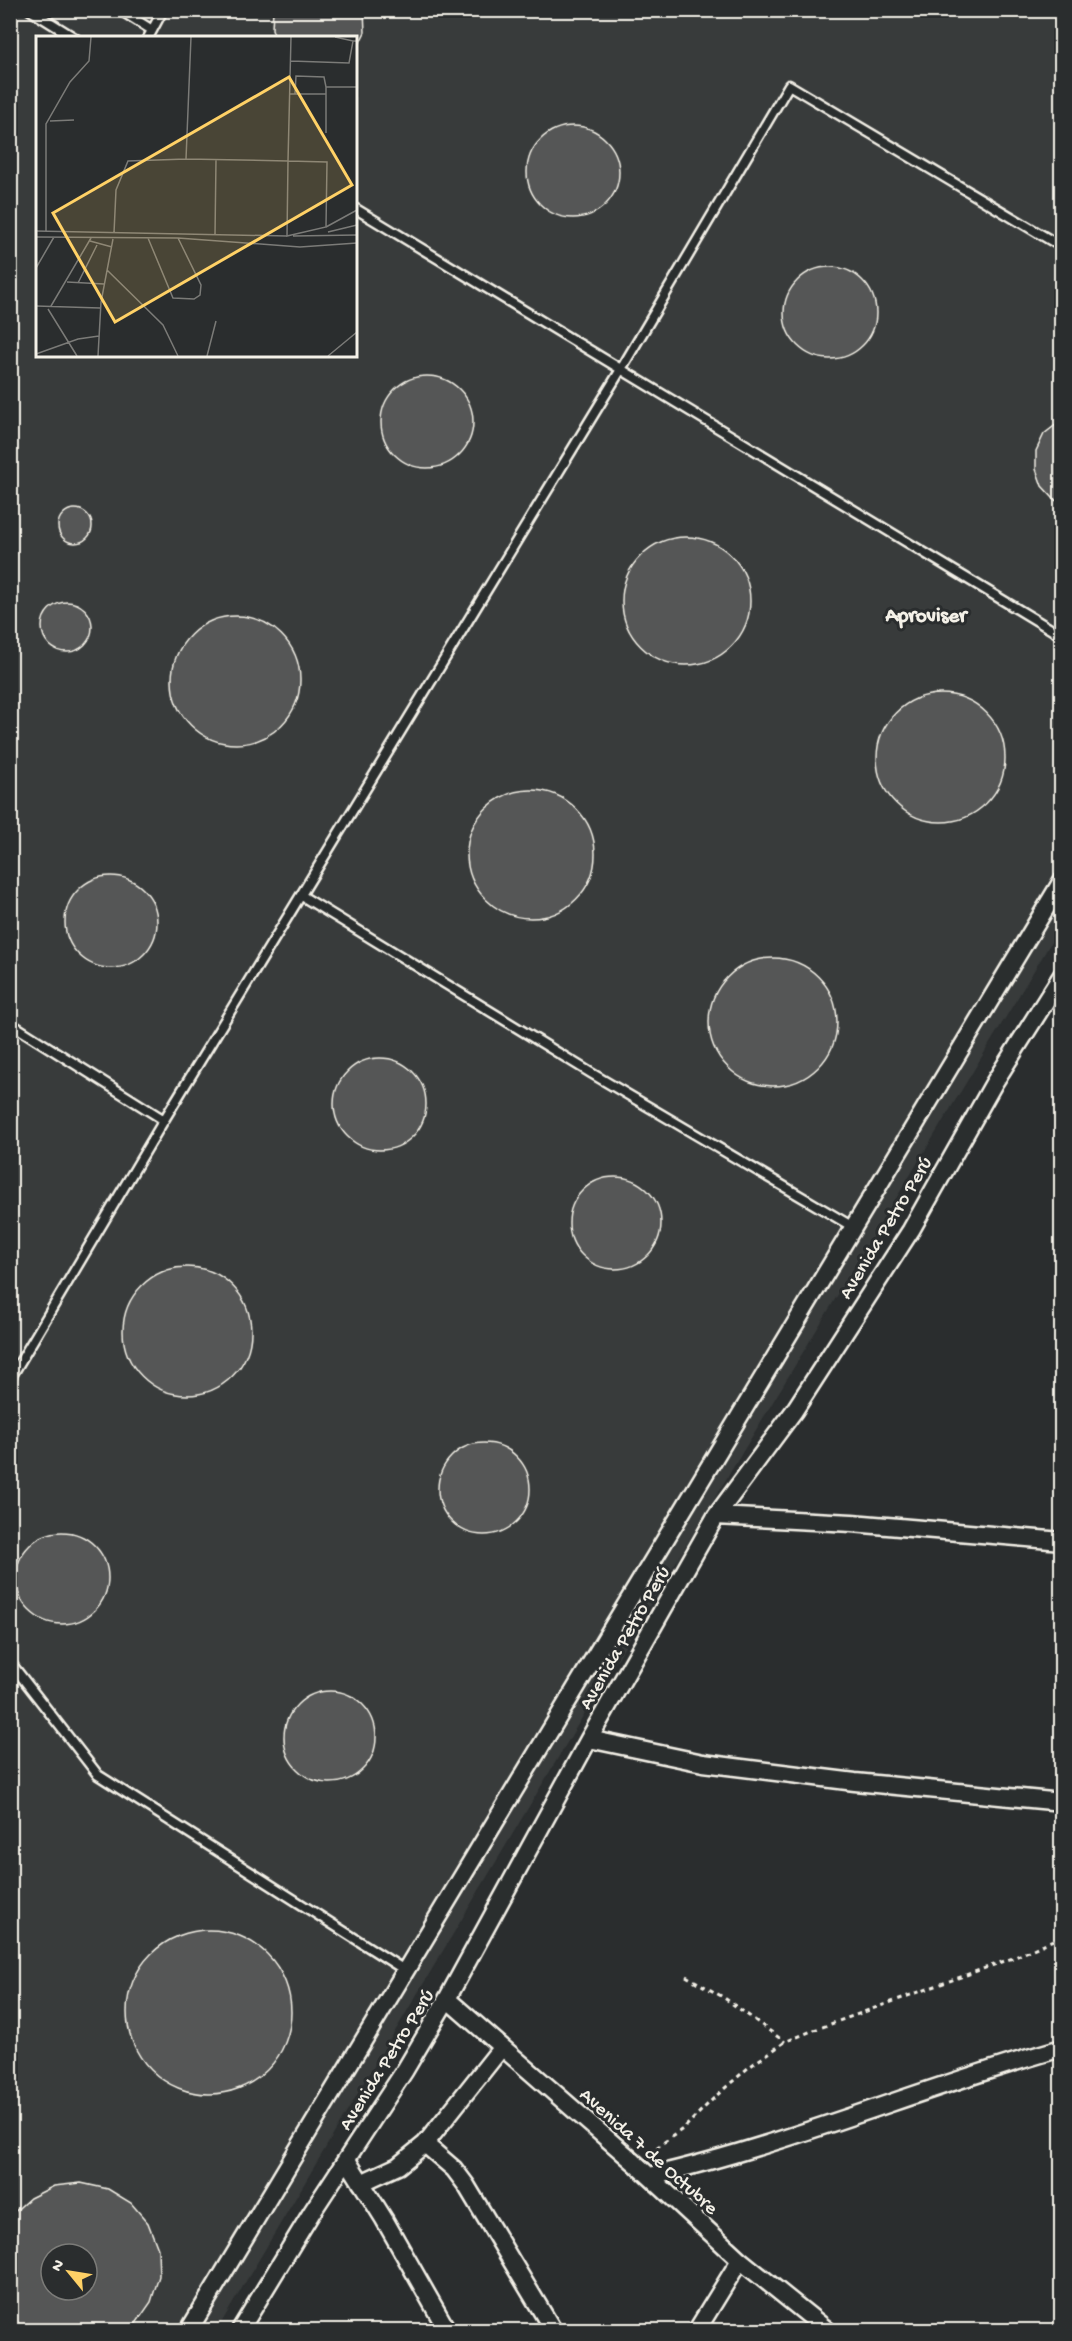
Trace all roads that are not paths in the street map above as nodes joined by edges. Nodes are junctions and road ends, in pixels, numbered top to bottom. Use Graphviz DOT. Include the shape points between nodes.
graph roads {
  1 [pos="30,10"];
  2 [pos="120,10"];
  3 [pos="163,10"];
  4 [pos="150,34"];
  5 [pos="72,36"];
  6 [pos="357,210"];
  7 [pos="1062,248"];
  8 [pos="620,371"];
  9 [pos="1062,636"];
  10 [pos="1062,880"];
  11 [pos="302,896"];
  12 [pos="1062,975"];
  13 [pos="10,1023"];
  14 [pos="164,1120"];
  15 [pos="853,1227"];
  16 [pos="10,1379"];
  17 [pos="716,1516"];
  18 [pos="1062,1541"];
  19 [pos="10,1662"];
  20 [pos="589,1739"];
  21 [pos="1062,1802"];
  22 [pos="406,1971"];
  23 [pos="447,2000"];
  24 [pos="502,2047"];
  25 [pos="1062,2048"];
  26 [pos="425,2144"];
  27 [pos="347,2160"];
  28 [pos="650,2176"];
  29 [pos="362,2182"];
  30 [pos="740,2260"];
  31 [pos="189,2331"];
  32 [pos="240,2331"];
  33 [pos="447,2331"];
  34 [pos="553,2331"];
  35 [pos="697,2331"];
  36 [pos="827,2331"];
  1 -- 5 [label="lane"];
  2 -- 4 [label="lane"];
  3 -- 4 [label="lane"];
  6 -- 8 [label="lane"];
  7 -- 8 [label="lane" via="789,85"];
  8 -- 9 [label="lane"];
  8 -- 11 [label="lane"];
  10 -- 15 [label="street"];
  11 -- 14 [label="lane"];
  11 -- 15 [label="lane"];
  12 -- 17 [label="street, Avenida Petro Perú" via="994,1083 911,1230 794,1411"];
  13 -- 14 [label="lane"];
  14 -- 16 [label="lane"];
  15 -- 22 [label="street"];
  17 -- 18 [label="street" via="852,1522"];
  17 -- 20 [label="street, Avenida Petro Perú"];
  19 -- 22 [label="lane" via="98,1775"];
  20 -- 21 [label="street" via="703,1763"];
  20 -- 23 [label="street, Avenida Petro Perú"];
  22 -- 31 [label="street"];
  23 -- 24 [label="street, Avenida 7 de Octubre"];
  23 -- 27 [label="street, Avenida Petro Perú"];
  24 -- 26 [label="street"];
  24 -- 28 [label="street, Avenida 7 de Octubre"];
  25 -- 28 [label="street" via="742,2152"];
  26 -- 29 [label="street" via="398,2166"];
  26 -- 34 [label="street" via="466,2185"];
  27 -- 29 [label="street"];
  27 -- 32 [label="street, Avenida Petro Perú"];
  28 -- 30 [label="street, Avenida 7 de Octubre"];
  29 -- 33 [label="street"];
  30 -- 35 [label="street"];
  30 -- 36 [label="street, Avenida 7 de Octubre"];
}
